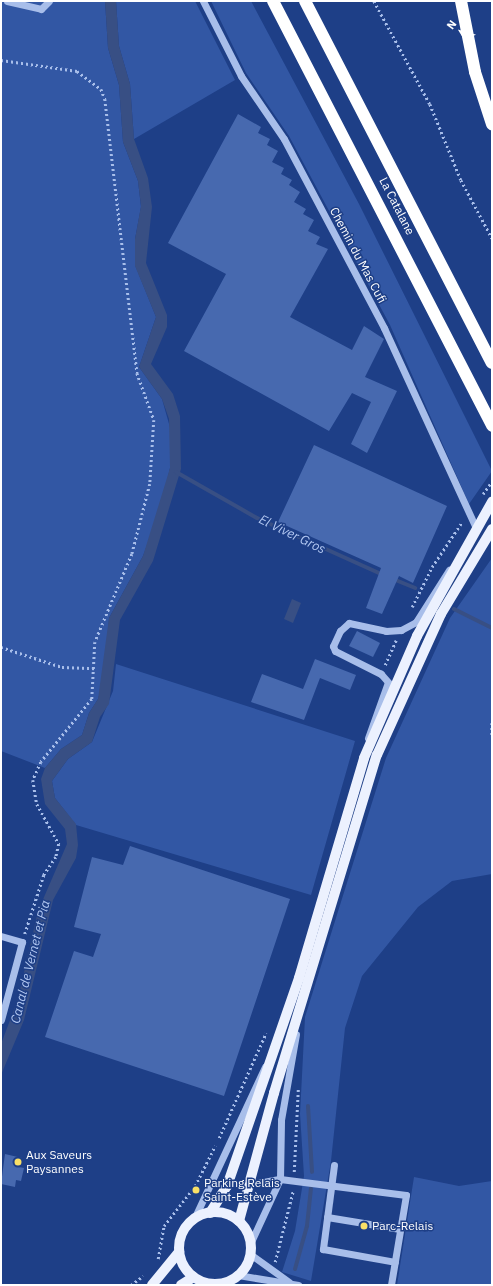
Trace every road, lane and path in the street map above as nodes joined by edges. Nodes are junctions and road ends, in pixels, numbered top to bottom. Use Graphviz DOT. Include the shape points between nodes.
graph roads {
  1 [pos="7,1"];
  2 [pos="48,1"];
  3 [pos="203,1"];
  4 [pos="272,1"];
  5 [pos="305,1"];
  6 [pos="374,1"];
  7 [pos="461,1"];
  8 [pos="1,60"];
  9 [pos="492,124"];
  10 [pos="492,238"];
  11 [pos="492,363"];
  12 [pos="492,426"];
  13 [pos="492,481"];
  14 [pos="478,500"];
  15 [pos="492,502"];
  16 [pos="476,528"];
  17 [pos="492,529"];
  18 [pos="458,557"];
  19 [pos="1,648"];
  20 [pos="95,668"];
  21 [pos="492,723"];
  22 [pos="492,735"];
  23 [pos="352,794"];
  24 [pos="1,936"];
  25 [pos="22,942"];
  26 [pos="303,998"];
  27 [pos="1,1020"];
  28 [pos="268,1062"];
  29 [pos="295,1165"];
  30 [pos="334,1165"];
  31 [pos="280,1179"];
  32 [pos="294,1181"];
  33 [pos="331,1184"];
  34 [pos="248,1185"];
  35 [pos="175,1211"];
  36 [pos="210,1213"];
  37 [pos="327,1217"];
  38 [pos="194,1219"];
  39 [pos="239,1222"];
  40 [pos="400,1229"];
  41 [pos="250,1249"];
  42 [pos="179,1252"];
  43 [pos="157,1260"];
  44 [pos="276,1260"];
  45 [pos="395,1262"];
  46 [pos="238,1275"];
  47 [pos="194,1277"];
  48 [pos="289,1282"];
  49 [pos="152,1285"];
  50 [pos="181,1285"];
  51 [pos="298,1285"];
  52 [pos="391,1285"];
  1 -- 2 [label="street" via="41,9"];
  3 -- 16 [label="street, Chemin du Mas Cufi" via="241,76 284,139 384,328"];
  4 -- 12 [label="highway, La Catalane"];
  5 -- 11 [label="highway, La Catalane"];
  6 -- 10 [label="path" via="430,104 462,180"];
  7 -- 9 [label="highway" via="475,72"];
  8 -- 20 [label="path" via="77,70 90,77 105,99 137,373 154,420 150,484 132,554 95,642"];
  13 -- 14 [label="path"];
  15 -- 16 [label="main road"];
  16 -- 18 [label="main road"];
  17 -- 26 [label="main road" via="442,614 377,755"];
  18 -- 23 [label="main road" via="395,683"];
  18 -- 23 [label="street" via="416,622 401,630 386,632 349,623 333,646 335,651 381,674 388,682 357,768"];
  19 -- 20 [label="path" via="62,667"];
  20 -- 25 [label="path" via="92,699 41,762 33,780 37,804 59,844 56,857 44,875"];
  21 -- 22 [label="path"];
  23 -- 28 [label="main road" via="299,978"];
  24 -- 25 [label="street"];
  25 -- 27 [label="street"];
  26 -- 31 [label="street" via="281,1120"];
  26 -- 34 [label="main road"];
  28 -- 36 [label="main road" via="227,1186"];
  28 -- 38 [label="street" via="254,1084"];
  29 -- 32 [label="path"];
  30 -- 33 [label="street"];
  31 -- 32 [label="street"];
  31 -- 34 [label="street"];
  31 -- 41 [label="street"];
  32 -- 33 [label="street"];
  32 -- 44 [label="path"];
  33 -- 37 [label="street"];
  33 -- 40 [label="street" via="406,1195"];
  34 -- 39 [label="main road"];
  35 -- 43 [label="path" via="164,1226"];
  36 -- 38 [label="main road"];
  36 -- 39 [label="main road" via="225,1214"];
  37 -- 40 [label="street"];
  37 -- 45 [label="street" via="323,1249"];
  38 -- 42 [label="main road" via="182,1235"];
  39 -- 41 [label="main road"];
  40 -- 45 [label="street"];
  41 -- 46 [label="main road"];
  41 -- 48 [label="street"];
  42 -- 47 [label="main road"];
  42 -- 49 [label="main road"];
  45 -- 52 [label="street"];
  46 -- 47 [label="main road" via="216,1284"];
  46 -- 48 [label="street"];
  47 -- 50 [label="main road"];
  48 -- 51 [label="street"];
}
